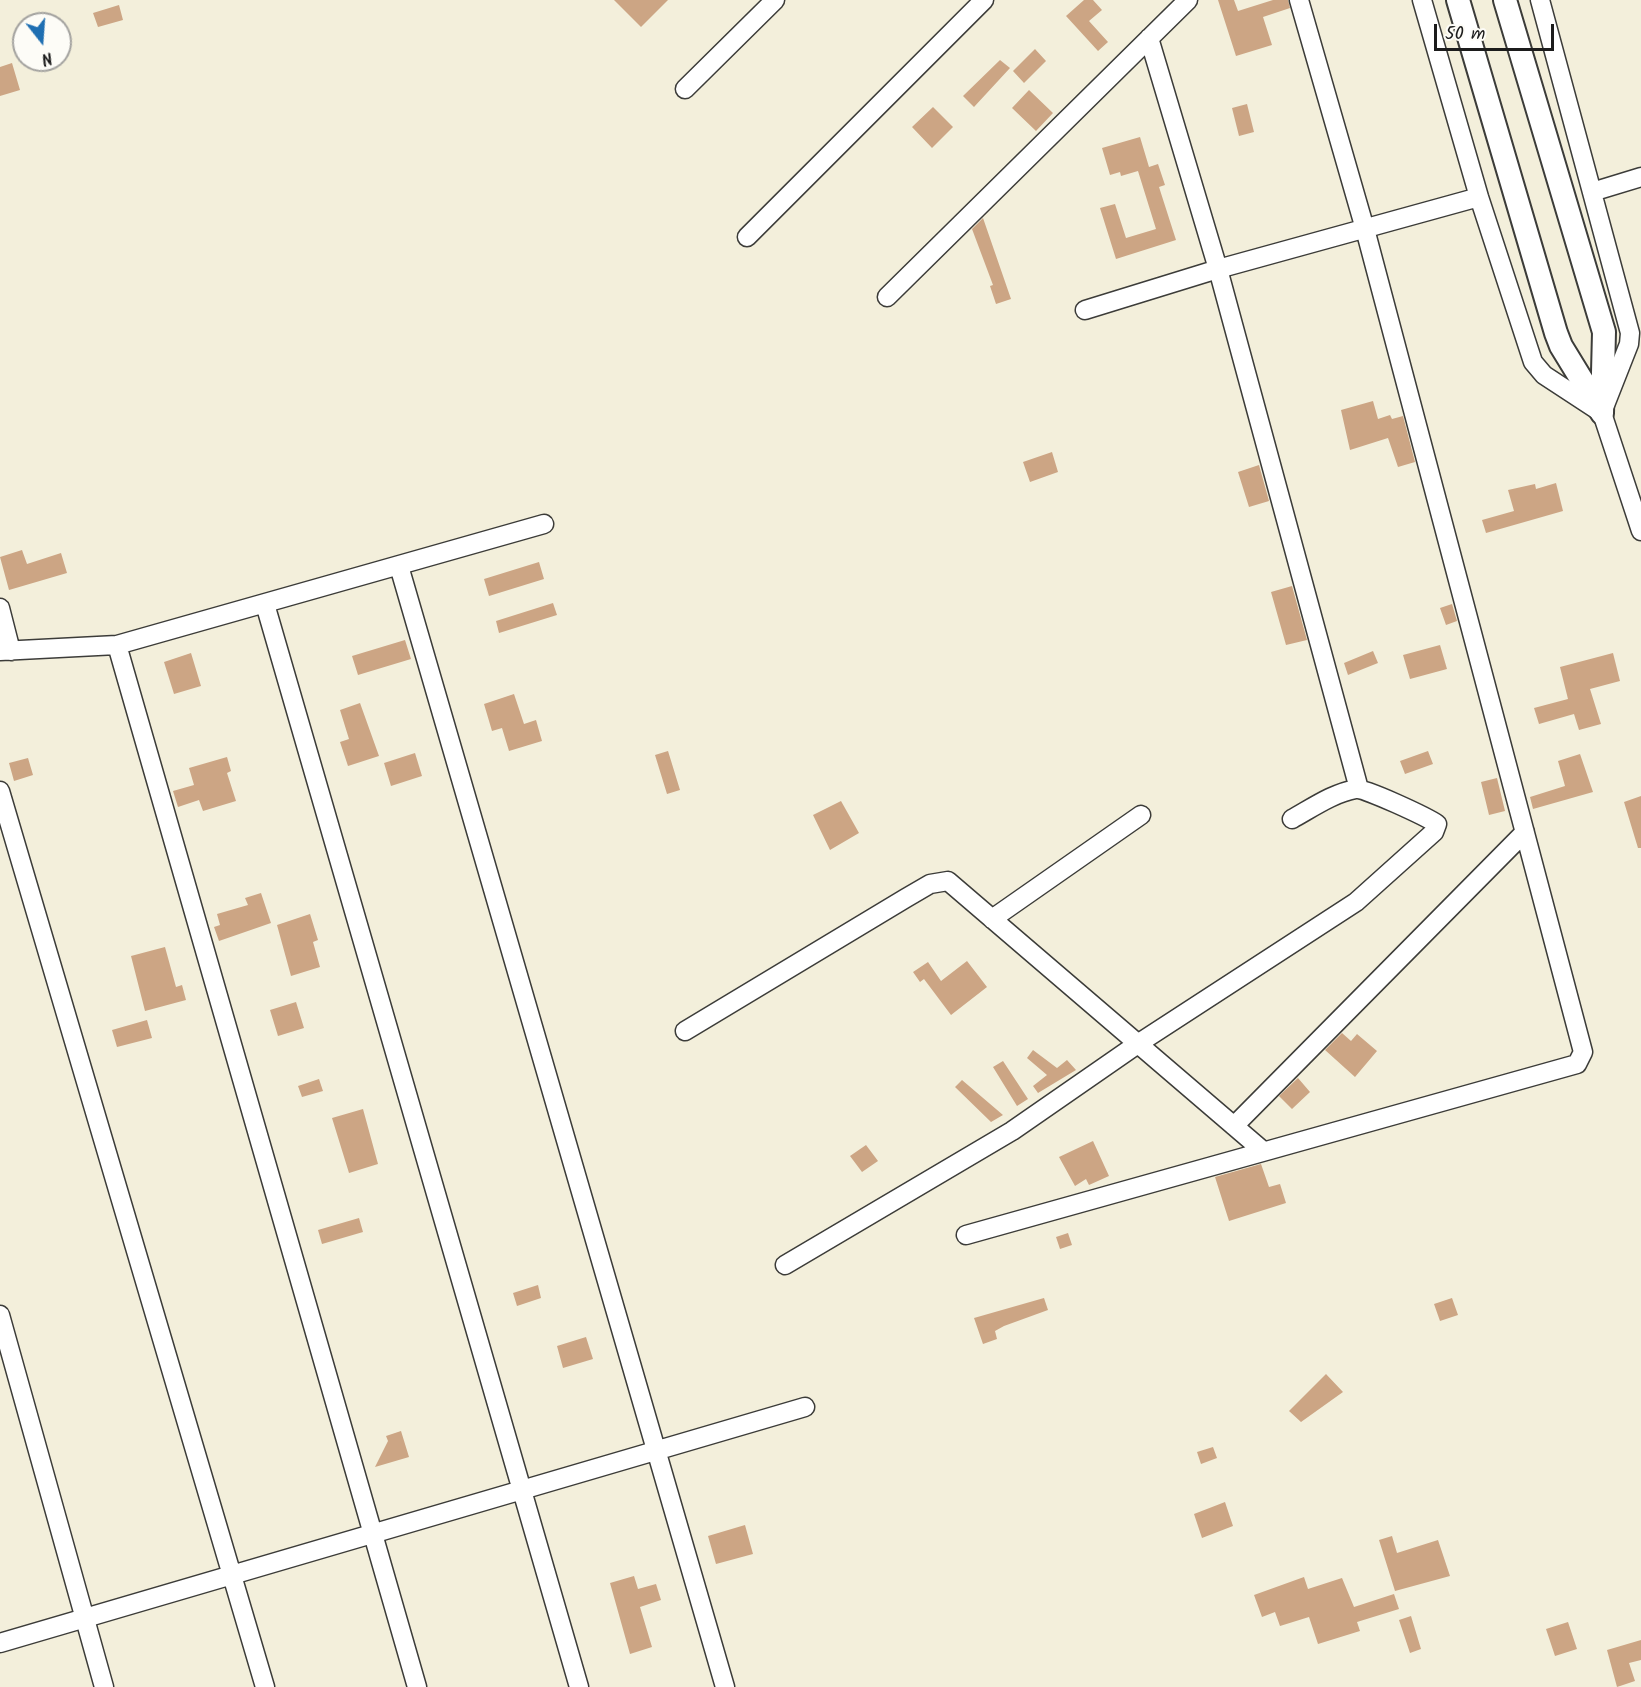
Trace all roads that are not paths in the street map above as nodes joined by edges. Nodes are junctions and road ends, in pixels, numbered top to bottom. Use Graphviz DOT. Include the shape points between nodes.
graph roads {
  1 [pos="775,0"];
  2 [pos="984,0"];
  3 [pos="1188,0"];
  4 [pos="1299,0"];
  5 [pos="1422,0"];
  6 [pos="1458,0"];
  7 [pos="1505,0"];
  8 [pos="1540,0"];
  9 [pos="1149,38"];
  10 [pos="685,89"];
  11 [pos="1641,177"];
  12 [pos="1592,192"];
  13 [pos="1479,197"];
  14 [pos="1365,229"];
  15 [pos="747,237"];
  16 [pos="1218,269"];
  17 [pos="886,297"];
  18 [pos="1085,310"];
  19 [pos="1602,413"];
  20 [pos="544,524"];
  21 [pos="1641,531"];
  22 [pos="399,566"];
  23 [pos="265,604"];
  24 [pos="0,608"];
  25 [pos="117,645"];
  26 [pos="6,651"];
  27 [pos="1359,789"];
  28 [pos="0,791"];
  29 [pos="1141,815"];
  30 [pos="1292,819"];
  31 [pos="1525,832"];
  32 [pos="992,919"];
  33 [pos="685,1031"];
  34 [pos="1139,1043"];
  35 [pos="1234,1126"];
  36 [pos="1262,1150"];
  37 [pos="966,1235"];
  38 [pos="785,1265"];
  39 [pos="0,1315"];
  40 [pos="805,1407"];
  41 [pos="656,1450"];
  42 [pos="522,1490"];
  43 [pos="372,1533"];
  44 [pos="232,1574"];
  45 [pos="84,1618"];
  46 [pos="0,1643"];
  47 [pos="104,1687"];
  48 [pos="265,1687"];
  49 [pos="417,1687"];
  50 [pos="579,1687"];
  51 [pos="725,1687"];
  1 -- 10 [label="street"];
  2 -- 15 [label="street"];
  3 -- 9 [label="street"];
  4 -- 14 [label="street"];
  5 -- 13 [label="street"];
  6 -- 19 [label="street" via="1556,333"];
  7 -- 19 [label="street" via="1604,332"];
  8 -- 12 [label="street"];
  9 -- 16 [label="street"];
  9 -- 17 [label="street"];
  11 -- 12 [label="street"];
  12 -- 19 [label="street" via="1630,333 1629,345"];
  13 -- 14 [label="street"];
  13 -- 19 [label="street" via="1533,362 1544,375"];
  14 -- 16 [label="street"];
  14 -- 31 [label="street"];
  16 -- 18 [label="street"];
  16 -- 27 [label="street"];
  19 -- 21 [label="street"];
  20 -- 22 [label="street"];
  22 -- 23 [label="street"];
  22 -- 41 [label="street"];
  23 -- 25 [label="street"];
  23 -- 42 [label="street"];
  24 -- 26 [label="street"];
  25 -- 26 [label="street"];
  25 -- 43 [label="street"];
  27 -- 30 [label="street" via="1340,793"];
  27 -- 34 [label="street" via="1425,816 1437,824 1434,832 1356,903"];
  28 -- 44 [label="street"];
  29 -- 32 [label="street"];
  31 -- 35 [label="street"];
  31 -- 36 [label="street" via="1583,1053 1577,1064"];
  32 -- 33 [label="street" via="948,881 930,884"];
  32 -- 34 [label="street"];
  34 -- 35 [label="street"];
  34 -- 38 [label="street" via="1012,1131"];
  35 -- 36 [label="street"];
  36 -- 37 [label="street"];
  39 -- 45 [label="street"];
  40 -- 41 [label="street"];
  41 -- 42 [label="street"];
  41 -- 51 [label="street"];
  42 -- 43 [label="street"];
  42 -- 50 [label="street"];
  43 -- 44 [label="street"];
  43 -- 49 [label="street"];
  44 -- 45 [label="street"];
  44 -- 48 [label="street"];
  45 -- 46 [label="street"];
  45 -- 47 [label="street"];
}
